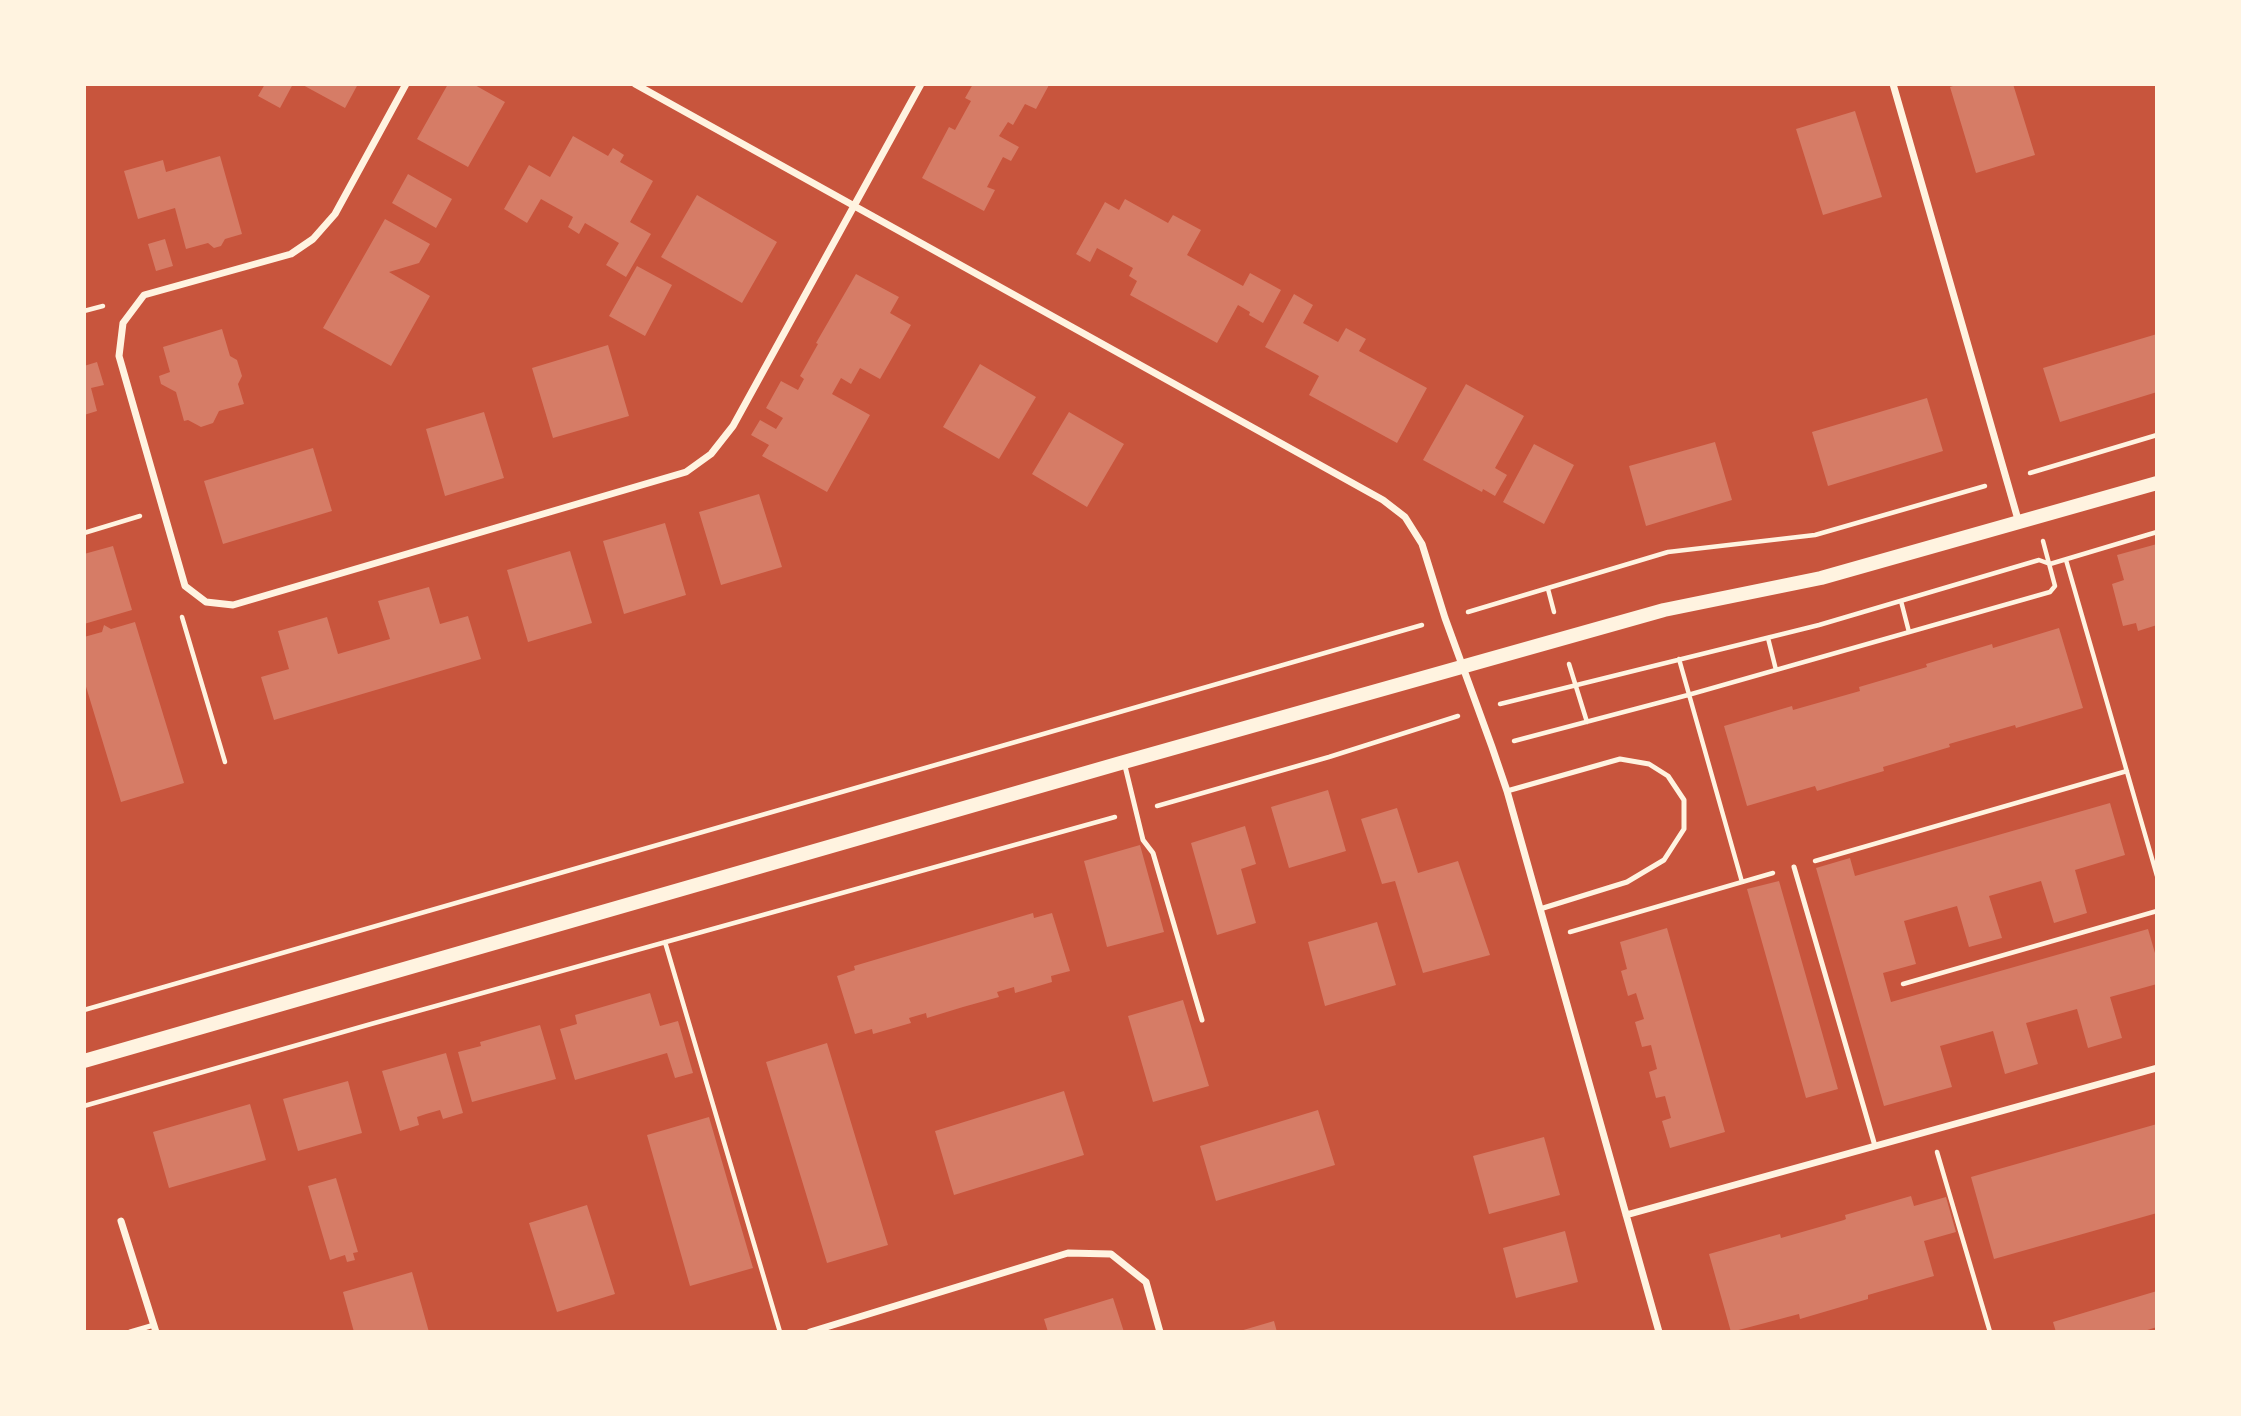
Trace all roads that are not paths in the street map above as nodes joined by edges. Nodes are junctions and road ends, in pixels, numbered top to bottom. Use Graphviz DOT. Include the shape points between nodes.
graph roads {
  1 [pos="406,84"];
  2 [pos="635,84"];
  3 [pos="921,84"];
  4 [pos="1893,84"];
  5 [pos="853,205"];
  6 [pos="2157,483"];
  7 [pos="2019,523"];
  8 [pos="1462,667"];
  9 [pos="1124,762"];
  10 [pos="1507,791"];
  11 [pos="1794,867"];
  12 [pos="1540,909"];
  13 [pos="1202,1020"];
  14 [pos="84,1061"];
  15 [pos="2157,1068"];
  16 [pos="1875,1146"];
  17 [pos="1626,1215"];
  18 [pos="121,1221"];
  19 [pos="155,1328"];
  20 [pos="130,1332"];
  21 [pos="810,1332"];
  22 [pos="1160,1332"];
  23 [pos="1659,1332"];
  1 -- 5 [label="street" via="335,214 313,239 291,254 144,295 123,323 119,356 185,586 206,602 233,605 686,472 711,454 733,426"];
  2 -- 5 [label="street"];
  3 -- 5 [label="street"];
  4 -- 7 [label="street"];
  5 -- 8 [label="street" via="1383,500 1405,517 1422,544"];
  6 -- 7 [label="main road"];
  7 -- 8 [label="main road" via="1821,578 1664,610"];
  8 -- 9 [label="main road"];
  8 -- 10 [label="street"];
  9 -- 13 [label="lane" via="1143,840 1153,853"];
  9 -- 14 [label="main road"];
  10 -- 12 [label="street"];
  10 -- 12 [label="lane" via="1620,759 1649,764 1668,776 1684,800 1684,828 1664,860 1627,882"];
  11 -- 16 [label="lane"];
  12 -- 17 [label="street"];
  15 -- 16 [label="street"];
  16 -- 17 [label="street"];
  17 -- 23 [label="street"];
  18 -- 19 [label="street"];
  19 -- 20 [label="lane"];
  21 -- 22 [label="street" via="1068,1253 1111,1254 1146,1282"];
}
